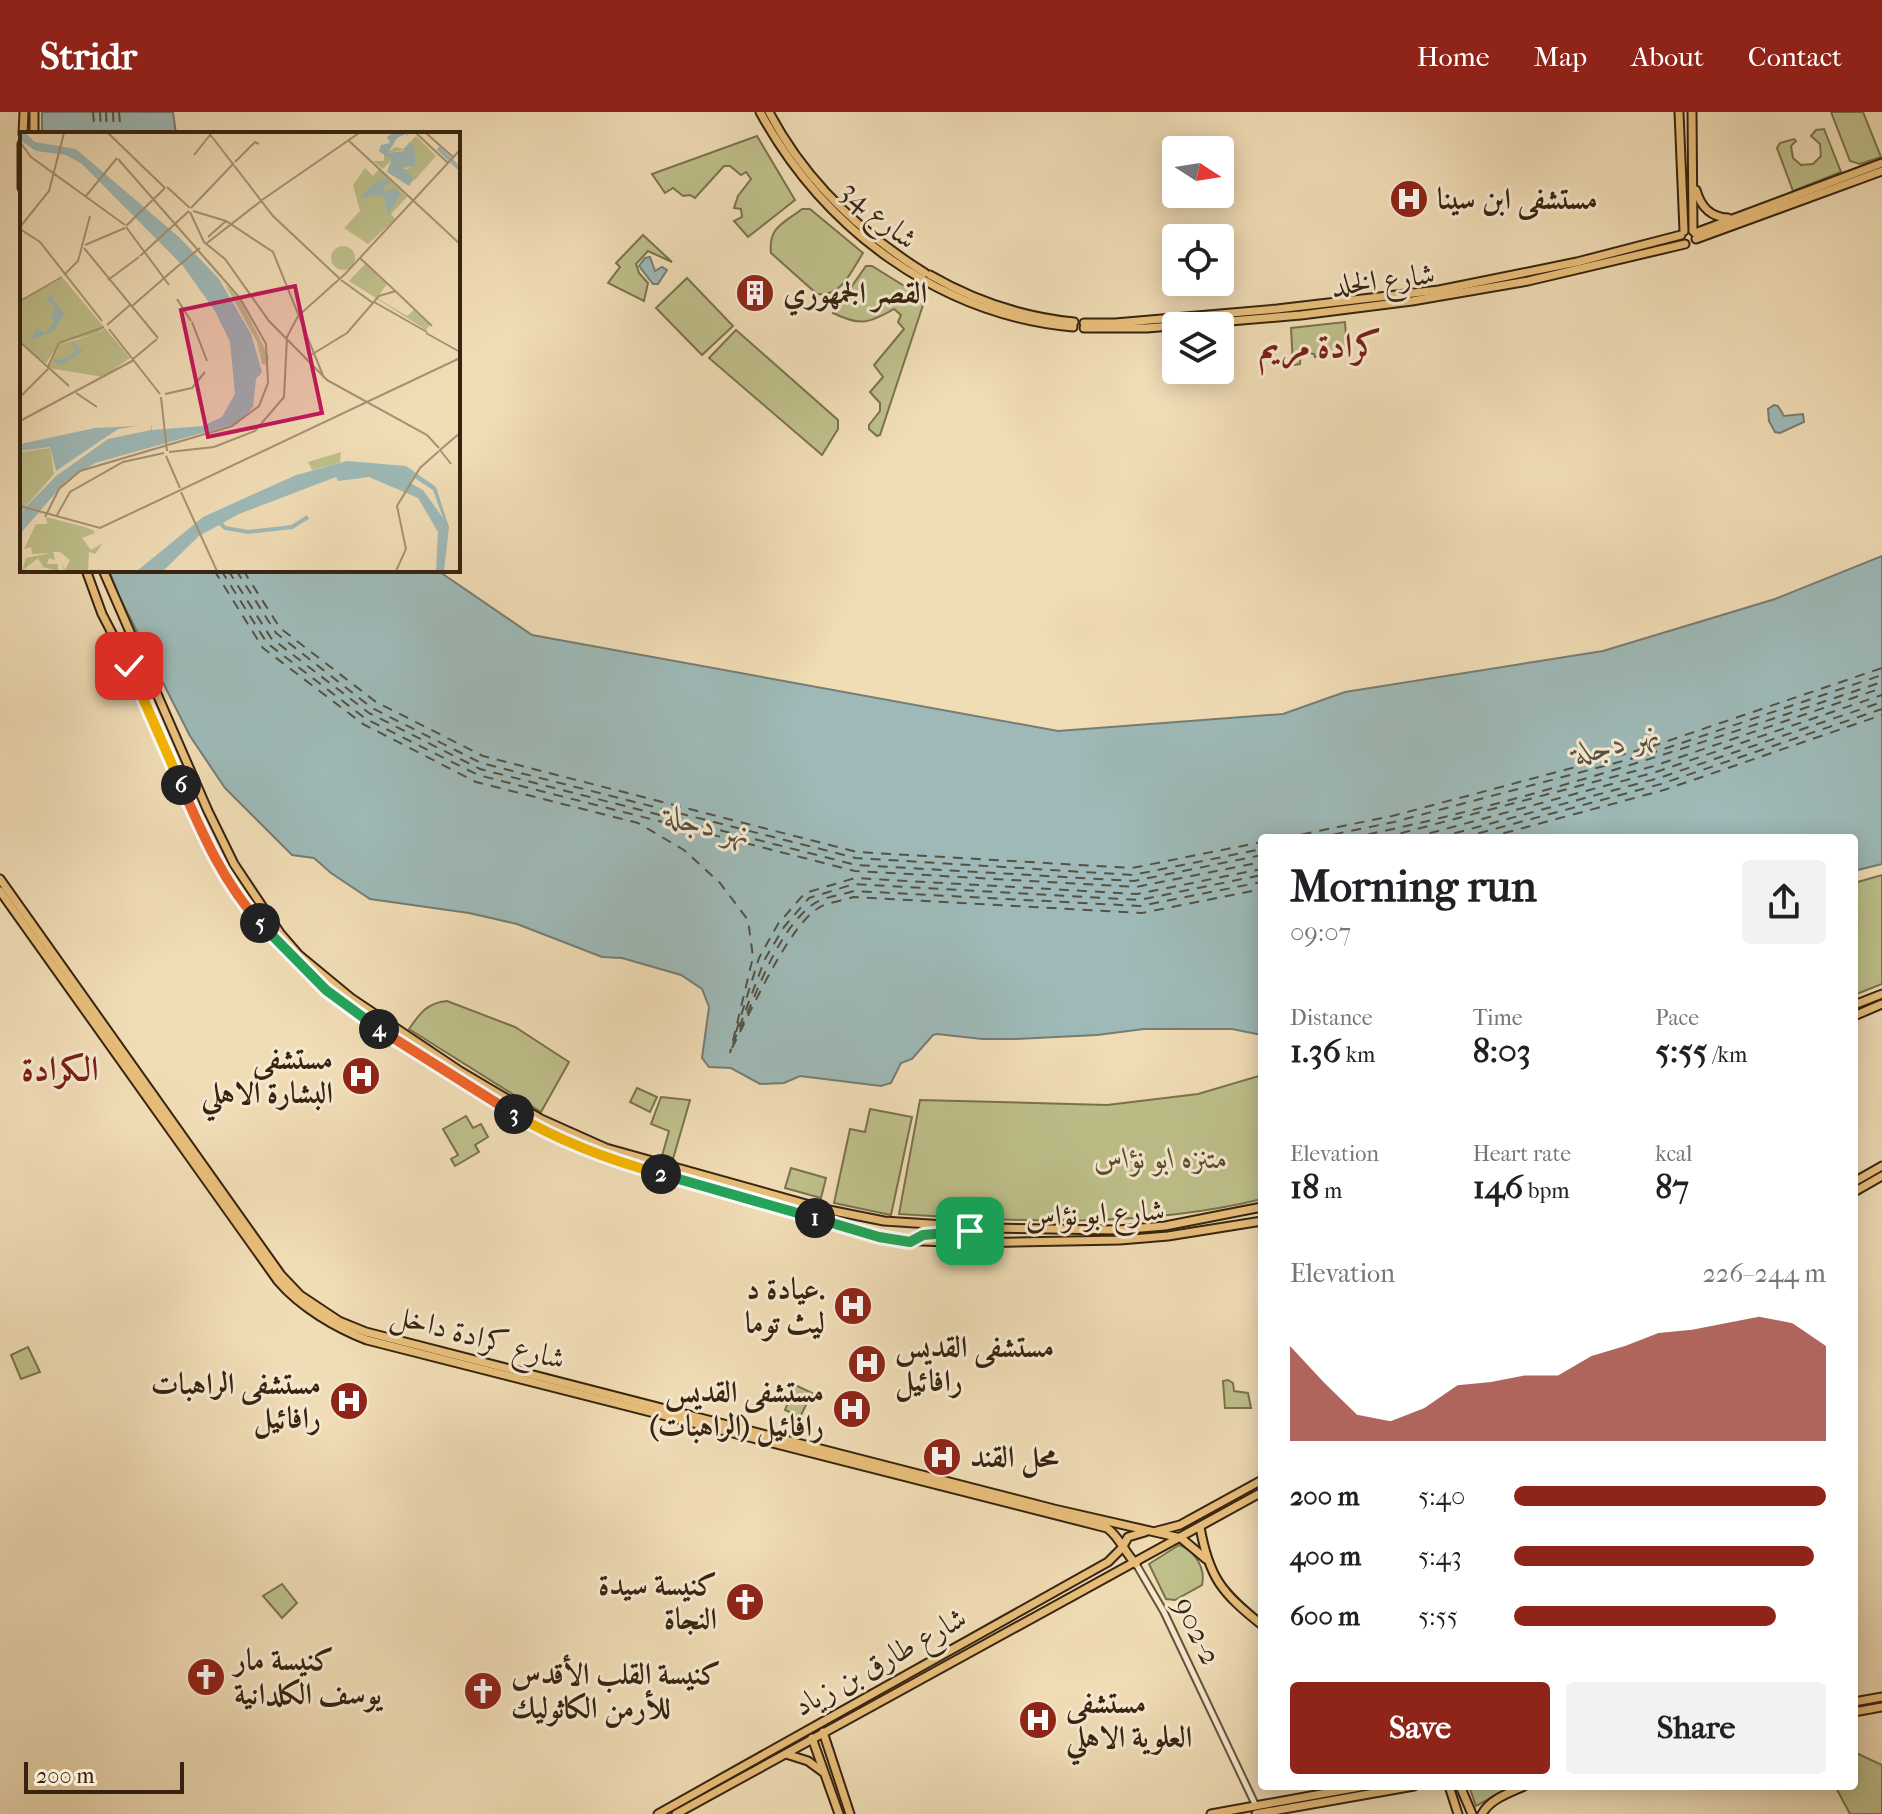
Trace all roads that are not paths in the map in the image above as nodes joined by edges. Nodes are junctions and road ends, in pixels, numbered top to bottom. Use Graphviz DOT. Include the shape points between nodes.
graph roads {
  1 [pos="24,112"];
  2 [pos="760,112"];
  3 [pos="769,112"];
  4 [pos="1679,112"];
  5 [pos="1692,112"];
  6 [pos="23,132"];
  7 [pos="1882,163"];
  8 [pos="1882,171"];
  9 [pos="1694,185"];
  10 [pos="1735,217"];
  11 [pos="1682,233"];
  12 [pos="1695,234"];
  13 [pos="1685,244"];
  14 [pos="1001,310"];
  15 [pos="1074,324"];
  16 [pos="87,572"];
  17 [pos="104,572"];
  18 [pos="0,879"];
  19 [pos="0,891"];
  20 [pos="310,969"];
  21 [pos="1882,994"];
  22 [pos="1858,1003"];
  23 [pos="1882,1004"];
  24 [pos="1858,1014"];
  25 [pos="1882,1166"];
  26 [pos="1882,1176"];
  27 [pos="1858,1180"];
  28 [pos="1858,1190"];
  29 [pos="1258,1208"];
  30 [pos="1258,1222"];
  31 [pos="911,1223"];
  32 [pos="979,1227"];
  33 [pos="1005,1229"];
  34 [pos="910,1242"];
  35 [pos="1006,1243"];
  36 [pos="1258,1482"];
  37 [pos="1258,1494"];
  38 [pos="1200,1527"];
  39 [pos="1150,1532"];
  40 [pos="1181,1538"];
  41 [pos="1122,1548"];
  42 [pos="1206,1559"];
  43 [pos="1136,1564"];
  44 [pos="1258,1621"];
  45 [pos="1882,1697"];
  46 [pos="1858,1701"];
  47 [pos="1882,1707"];
  48 [pos="1858,1711"];
  49 [pos="820,1723"];
  50 [pos="810,1728"];
  51 [pos="824,1733"];
  52 [pos="812,1740"];
  53 [pos="786,1754"];
  54 [pos="826,1774"];
  55 [pos="1349,1790"];
  56 [pos="1390,1790"];
  57 [pos="1450,1790"];
  58 [pos="1462,1790"];
  59 [pos="1515,1790"];
  60 [pos="1258,1812"];
  61 [pos="658,1814"];
  62 [pos="676,1814"];
  63 [pos="839,1814"];
  64 [pos="850,1814"];
  65 [pos="1211,1814"];
  66 [pos="1458,1814"];
  67 [pos="1472,1814"];
  68 [pos="1482,1814"];
  1 -- 6 [label="main road"];
  2 -- 14 [label="main road, شارع 34" via="809,184 874,247 939,289"];
  3 -- 14 [label="main road, شارع 34" via="835,202 878,240 928,274"];
  4 -- 11 [label="main road"];
  5 -- 9 [label="main road"];
  7 -- 10 [label="main road"];
  8 -- 12 [label="main road"];
  9 -- 10 [label="main road" via="1706,210 1717,217"];
  9 -- 12 [label="main road"];
  10 -- 12 [label="main road"];
  11 -- 12 [label="main road, شارع الخلد"];
  11 -- 13 [label="main road"];
  11 -- 13 [label="main road, شارع الخلد" via="1577,262 1439,290 1084,326 1141,328 1441,297"];
  12 -- 13 [label="main road, شارع الخلد" via="1692,244"];
  14 -- 15 [label="main road" via="1033,322"];
  16 -- 20 [label="main road, شارع ابو نؤاس" via="221,871 239,898"];
  17 -- 20 [label="main road, شارع ابو نؤاس" via="234,864"];
  18 -- 39 [label="main road, شارع كرادة داخل" via="281,1275 339,1321 457,1357"];
  19 -- 41 [label="main road, شارع كرادة داخل" via="278,1281 333,1324 367,1340 1107,1528"];
  20 -- 31 [label="main road, شارع ابو نؤاس" via="460,1071 580,1138 824,1209"];
  20 -- 34 [label="main road, شارع ابو نؤاس" via="342,1003 402,1044 565,1142 604,1158"];
  21 -- 22 [label="main road"];
  23 -- 24 [label="main road"];
  25 -- 27 [label="main road"];
  26 -- 28 [label="main road"];
  29 -- 33 [label="main road, شارع ابو نؤاس" via="1134,1229"];
  30 -- 35 [label="main road, شارع ابو نؤاس" via="1146,1238"];
  31 -- 32 [label="main road, شارع ابو نؤاس"];
  31 -- 34 [label="main road"];
  32 -- 33 [label="main road, شارع ابو نؤاس"];
  32 -- 34 [label="main road" via="923,1235"];
  33 -- 35 [label="main road"];
  34 -- 35 [label="main road, شارع ابو نؤاس"];
  36 -- 39 [label="main road, شارع طارق بن زياد" via="1180,1525"];
  37 -- 38 [label="main road, شارع طارق بن زياد"];
  38 -- 40 [label="main road, شارع طارق بن زياد"];
  38 -- 42 [label="main road"];
  39 -- 40 [label="main road, شارع كرادة داخل"];
  39 -- 41 [label="main road, شارع طارق بن زياد" via="1132,1535"];
  40 -- 42 [label="main road"];
  40 -- 43 [label="main road, شارع طارق بن زياد"];
  41 -- 43 [label="main road, شارع كرادة داخل"];
  41 -- 49 [label="main road, شارع طارق بن زياد" via="1108,1562"];
  42 -- 44 [label="main road" via="1217,1582"];
  43 -- 51 [label="main road, شارع طارق بن زياد"];
  43 -- 60 [label="street, 902-2"];
  45 -- 46 [label="main road"];
  47 -- 48 [label="main road"];
  49 -- 50 [label="main road, شارع طارق بن زياد"];
  49 -- 51 [label="main road"];
  50 -- 52 [label="main road"];
  50 -- 61 [label="main road, شارع طارق بن زياد"];
  51 -- 52 [label="main road, شارع طارق بن زياد"];
  51 -- 64 [label="main road"];
  52 -- 53 [label="main road, شارع طارق بن زياد"];
  52 -- 54 [label="main road"];
  53 -- 54 [label="main road"];
  53 -- 62 [label="main road, شارع طارق بن زياد"];
  54 -- 63 [label="main road"];
  55 -- 60 [label="main road"];
  56 -- 60 [label="main road"];
  57 -- 66 [label="main road"];
  58 -- 67 [label="main road"];
  59 -- 68 [label="main road"];
  60 -- 65 [label="main road"];
}
